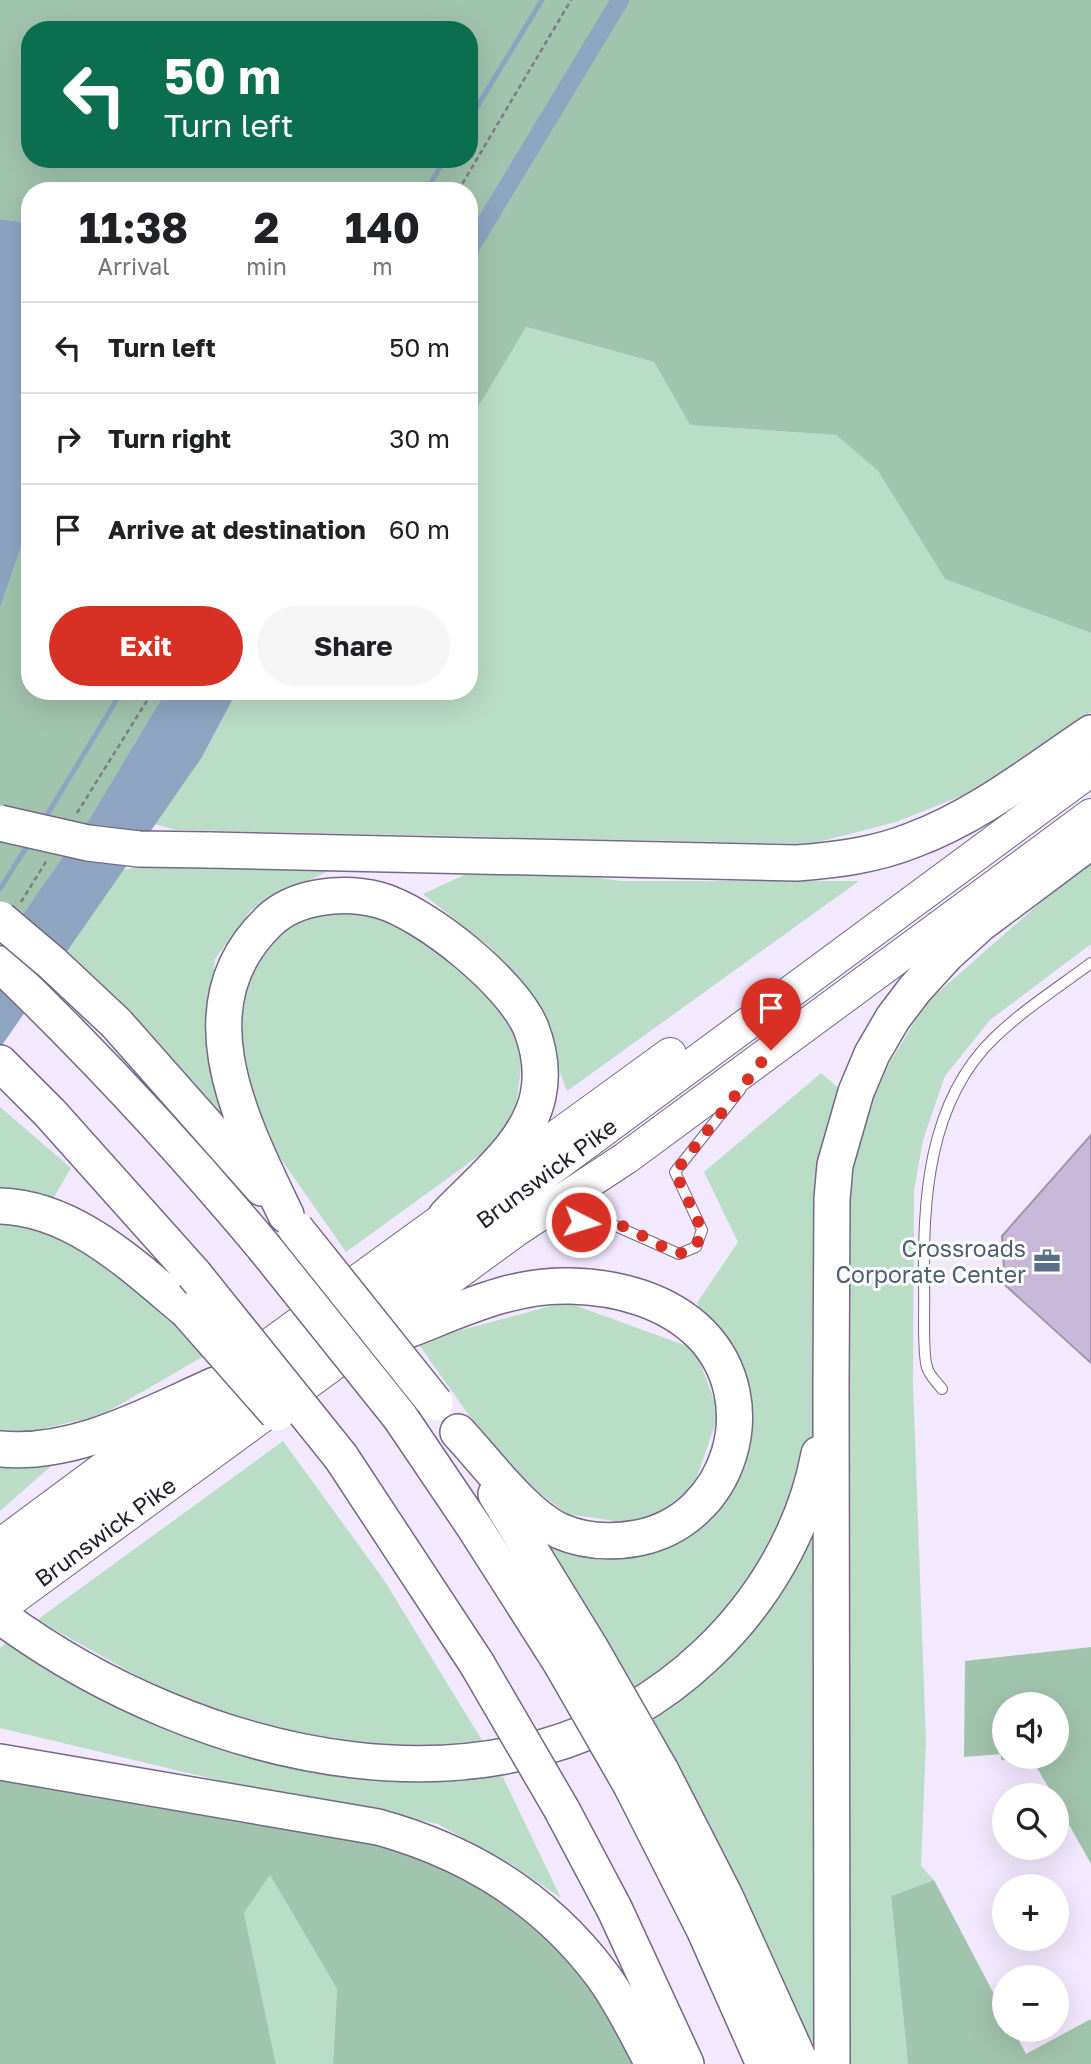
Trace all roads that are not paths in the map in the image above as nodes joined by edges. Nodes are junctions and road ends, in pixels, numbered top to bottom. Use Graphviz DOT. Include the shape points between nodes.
graph roads {
  1 [pos="1091,733"];
  2 [pos="1091,770"];
  3 [pos="1091,815"];
  4 [pos="0,823"];
  5 [pos="1091,841"];
  6 [pos="0,919"];
  7 [pos="1091,963"];
  8 [pos="0,964"];
  9 [pos="820,968"];
  10 [pos="771,1050"];
  11 [pos="0,1063"];
  12 [pos="658,1135"];
  13 [pos="599,1188"];
  14 [pos="589,1197"];
  15 [pos="0,1206"];
  16 [pos="446,1216"];
  17 [pos="291,1222"];
  18 [pos="357,1345"];
  19 [pos="215,1385"];
  20 [pos="831,1385"];
  21 [pos="942,1389"];
  22 [pos="458,1432"];
  23 [pos="0,1449"];
  24 [pos="336,1465"];
  25 [pos="0,1545"];
  26 [pos="0,1576"];
  27 [pos="0,1608"];
  28 [pos="0,1616"];
  29 [pos="576,1656"];
  30 [pos="0,1762"];
  31 [pos="646,1778"];
  32 [pos="653,2064"];
  33 [pos="686,2064"];
  34 [pos="764,2064"];
  35 [pos="801,2064"];
  36 [pos="832,2064"];
  1 -- 4 [label="highway, bridge" via="940,829 836,860 783,863 139,849"];
  2 -- 9 [label="highway, Brunswick Pike"];
  3 -- 10 [label="highway, Brunswick Pike"];
  5 -- 20 [label="highway" via="947,954 900,1008 872,1054 835,1165"];
  6 -- 17 [label="highway, bridge" via="116,1023"];
  7 -- 21 [label="lane" via="992,1039 960,1083 936,1140 923,1226 926,1366"];
  8 -- 29 [label="highway, bridge" via="193,1163 263,1246 400,1417 475,1528"];
  9 -- 16 [label="highway" via="757,998 684,1044"];
  9 -- 26 [label="highway, Brunswick Pike"];
  10 -- 12 [label="highway, Brunswick Pike"];
  10 -- 14 [label="lane" via="675,1172 702,1230 696,1247 679,1254 602,1220 560,1224"];
  11 -- 24 [label="highway, bridge" via="194,1274"];
  12 -- 13 [label="lane"];
  12 -- 18 [label="highway, Brunswick Pike"];
  15 -- 24 [label="highway, bridge" via="19,1206 72,1225 136,1269 187,1311"];
  16 -- 17 [label="highway" via="512,1147 533,1115 539,1093 537,1048 519,1007 471,957 401,909 344,896 311,900 274,916 244,950 226,995 224,1041 233,1089 262,1165"];
  16 -- 19 [label="highway"];
  17 -- 22 [label="highway, bridge"];
  18 -- 22 [label="highway" via="460,1308 532,1289 567,1286 617,1291 657,1304 702,1335 726,1375 735,1418 728,1461 706,1498 668,1528 622,1541 580,1538 540,1518"];
  18 -- 27 [label="highway, Brunswick Pike"];
  19 -- 23 [label="highway" via="77,1442"];
  19 -- 25 [label="highway"];
  20 -- 28 [label="highway" via="807,1499 790,1542 748,1610 722,1641 661,1693 562,1743 475,1762 391,1764 296,1751 185,1717 130,1693 67,1661"];
  20 -- 36 [label="highway"];
  22 -- 29 [label="highway"];
  24 -- 33 [label="highway, bridge" via="427,1586 477,1664 615,1910"];
  29 -- 31 [label="highway, bridge"];
  30 -- 32 [label="highway" via="378,1827 448,1850 517,1891 577,1944 613,1991"];
  31 -- 34 [label="highway" via="704,1930"];
  31 -- 35 [label="highway" via="725,1896"];
}
